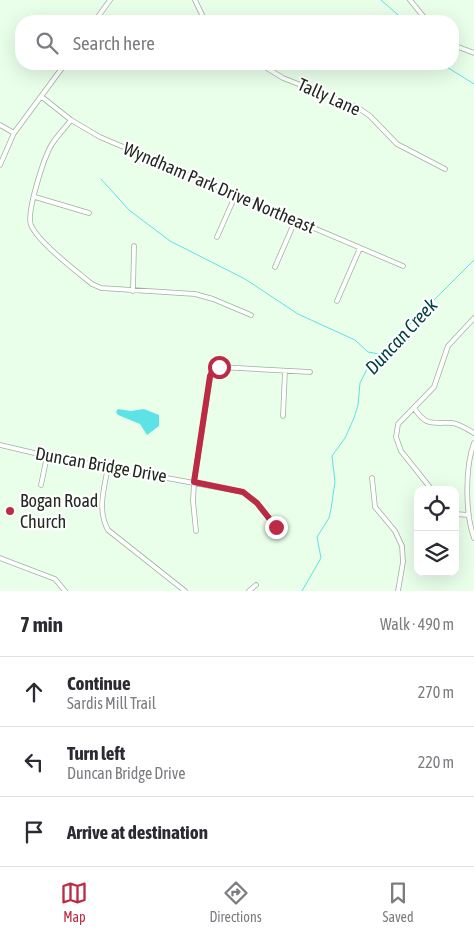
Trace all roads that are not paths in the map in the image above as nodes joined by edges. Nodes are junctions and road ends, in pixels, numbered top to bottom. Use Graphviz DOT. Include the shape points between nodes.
graph roads {
  1 [pos="110,0"];
  2 [pos="195,0"];
  3 [pos="410,0"];
  4 [pos="99,15"];
  5 [pos="202,15"];
  6 [pos="422,15"];
  7 [pos="459,47"];
  8 [pos="474,53"];
  9 [pos="61,70"];
  10 [pos="270,70"];
  11 [pos="42,97"];
  12 [pos="71,120"];
  13 [pos="0,125"];
  14 [pos="14,133"];
  15 [pos="0,165"];
  16 [pos="445,168"];
  17 [pos="236,194"];
  18 [pos="35,197"];
  19 [pos="90,213"];
  20 [pos="295,221"];
  21 [pos="217,237"];
  22 [pos="134,246"];
  23 [pos="360,248"];
  24 [pos="403,266"];
  25 [pos="275,267"];
  26 [pos="132,291"];
  27 [pos="337,301"];
  28 [pos="250,315"];
  29 [pos="474,318"];
  30 [pos="285,371"];
  31 [pos="310,372"];
  32 [pos="414,408"];
  33 [pos="283,416"];
  34 [pos="474,432"];
  35 [pos="474,443"];
  36 [pos="0,445"];
  37 [pos="47,456"];
  38 [pos="108,467"];
  39 [pos="372,478"];
  40 [pos="194,482"];
  41 [pos="41,486"];
  42 [pos="429,486"];
  43 [pos="459,514"];
  44 [pos="469,515"];
  45 [pos="276,527"];
  46 [pos="196,531"];
  47 [pos="474,538"];
  48 [pos="0,558"];
  49 [pos="256,585"];
  50 [pos="65,591"];
  51 [pos="186,591"];
  52 [pos="248,591"];
  53 [pos="398,591"];
  1 -- 4 [label="street"];
  2 -- 5 [label="street"];
  3 -- 6 [label="street"];
  7 -- 8 [label="street"];
  9 -- 11 [label="street"];
  10 -- 16 [label="street, Tally Lane" via="357,107 397,144"];
  11 -- 12 [label="street, Wyndham Park Drive Northeast"];
  11 -- 14 [label="street"];
  12 -- 17 [label="street, Wyndham Park Drive Northeast" via="100,137"];
  12 -- 18 [label="street" via="52,144"];
  13 -- 14 [label="street"];
  14 -- 15 [label="street"];
  17 -- 20 [label="street, Wyndham Park Drive Northeast"];
  17 -- 21 [label="street"];
  18 -- 19 [label="street"];
  18 -- 26 [label="street" via="31,204 30,223 36,234 92,284 100,288"];
  20 -- 23 [label="street, Wyndham Park Drive Northeast"];
  20 -- 25 [label="street"];
  22 -- 26 [label="street"];
  23 -- 24 [label="street, Wyndham Park Drive Northeast"];
  23 -- 27 [label="street"];
  26 -- 28 [label="street" via="195,294"];
  29 -- 32 [label="street" via="448,346 434,387"];
  30 -- 31 [label="street"];
  30 -- 33 [label="street"];
  30 -- 40 [label="street" via="214,369 210,376"];
  32 -- 34 [label="street" via="431,424 453,423"];
  32 -- 42 [label="street" via="398,424 396,437 401,451"];
  35 -- 44 [label="street" via="469,462"];
  36 -- 37 [label="street, Duncan Bridge Drive"];
  37 -- 38 [label="street, Duncan Bridge Drive"];
  37 -- 41 [label="street"];
  38 -- 40 [label="street, Duncan Bridge Drive"];
  38 -- 51 [label="street" via="102,505 108,530"];
  39 -- 53 [label="street" via="375,507 396,531 402,546"];
  40 -- 45 [label="street, Duncan Bridge Drive" via="243,492 257,503"];
  40 -- 46 [label="street"];
  43 -- 44 [label="street"];
  44 -- 47 [label="street"];
  48 -- 50 [label="street" via="55,579"];
  49 -- 52 [label="street"];
}
